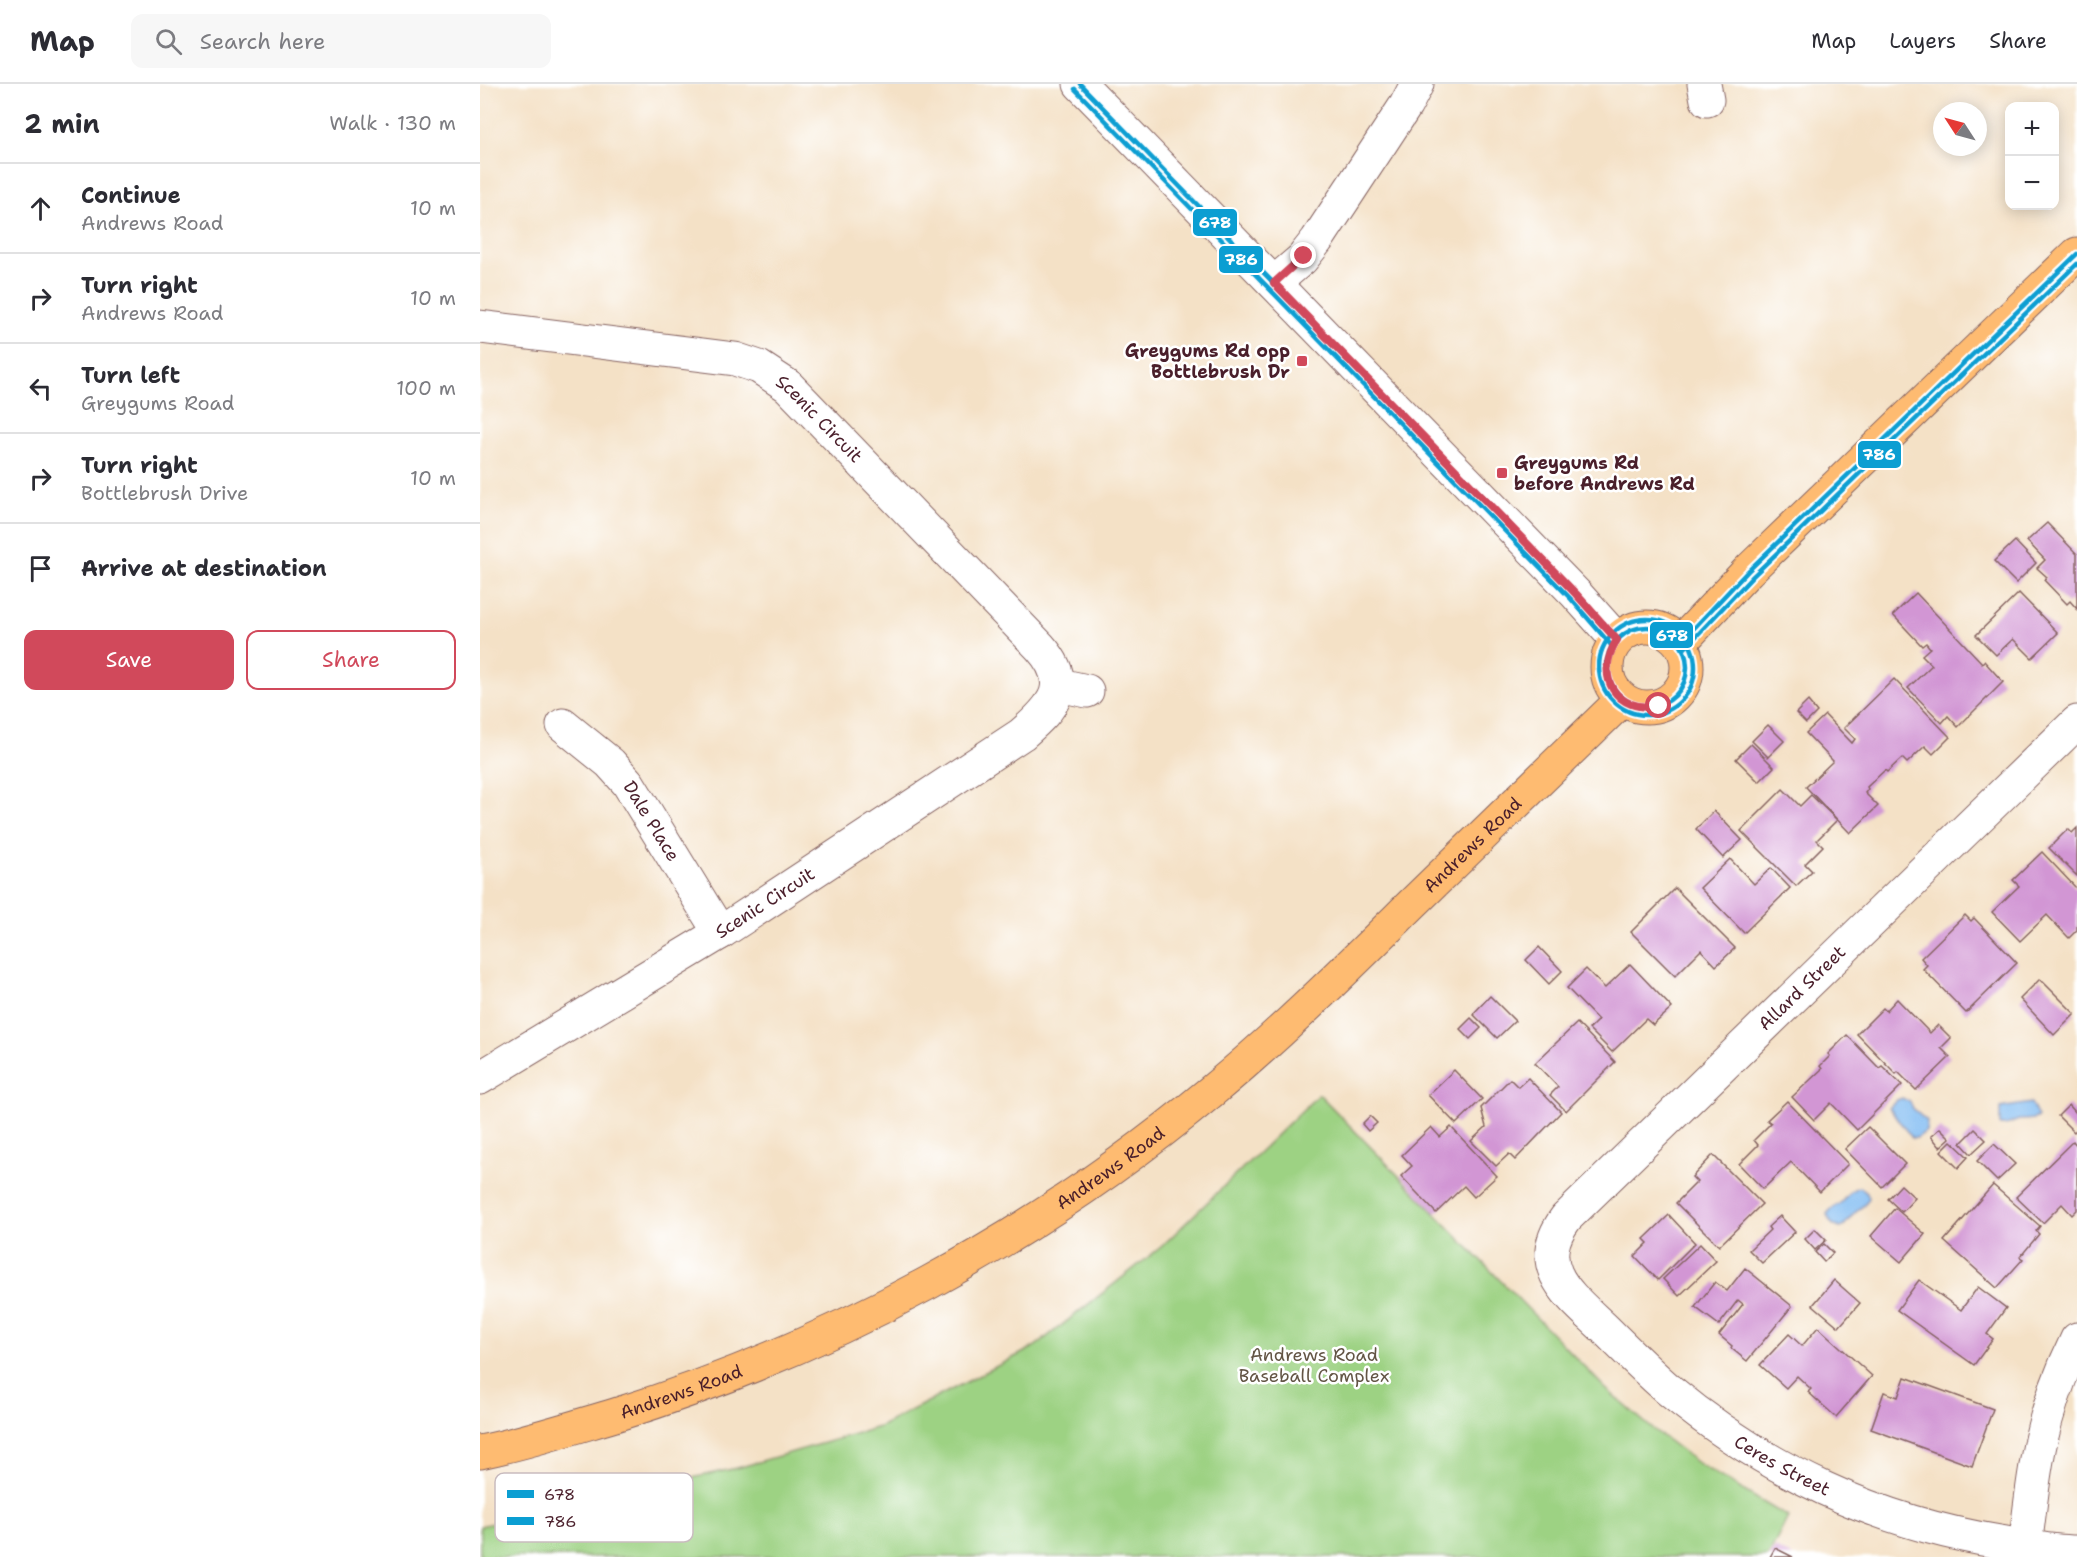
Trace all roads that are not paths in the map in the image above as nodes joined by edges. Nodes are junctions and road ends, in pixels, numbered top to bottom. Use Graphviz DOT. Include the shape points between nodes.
graph roads {
  1 [pos="1080,84"];
  2 [pos="1417,84"];
  3 [pos="2077,254"];
  4 [pos="1274,283"];
  5 [pos="480,327"];
  6 [pos="1617,640"];
  7 [pos="1680,643"];
  8 [pos="1622,699"];
  9 [pos="2077,723"];
  10 [pos="563,725"];
  11 [pos="720,933"];
  12 [pos="480,1078"];
  13 [pos="1553,1266"];
  14 [pos="2077,1339"];
  15 [pos="480,1452"];
  16 [pos="2025,1546"];
  17 [pos="2077,1552"];
  1 -- 4 [label="street"];
  2 -- 4 [label="street" via="1317,240"];
  3 -- 7 [label="main road" via="1748,571"];
  4 -- 6 [label="street"];
  5 -- 11 [label="street, Scenic Circuit" via="735,359 767,371 788,386 1040,647 1073,688 1056,697 1022,734"];
  6 -- 7 [label="main road" via="1626,632 1649,627 1671,634"];
  6 -- 8 [label="main road" via="1606,664 1607,678"];
  7 -- 8 [label="main road" via="1686,654 1687,674 1680,692 1671,701 1646,708"];
  8 -- 15 [label="main road, Andrews Road" via="1306,1008 1203,1098 1057,1206 891,1303 793,1349 661,1400"];
  9 -- 13 [label="street, Allard Street" via="1566,1218 1553,1240"];
  10 -- 11 [label="street, Dale Place" via="628,783"];
  11 -- 12 [label="street, Scenic Circuit"];
  13 -- 16 [label="street, Ceres Street" via="1562,1286 1646,1370 1708,1420 1767,1459 1824,1489 1900,1519 1960,1536"];
  14 -- 16 [label="street" via="2062,1370 2043,1430"];
  16 -- 17 [label="street, Ceres Street"];
}
